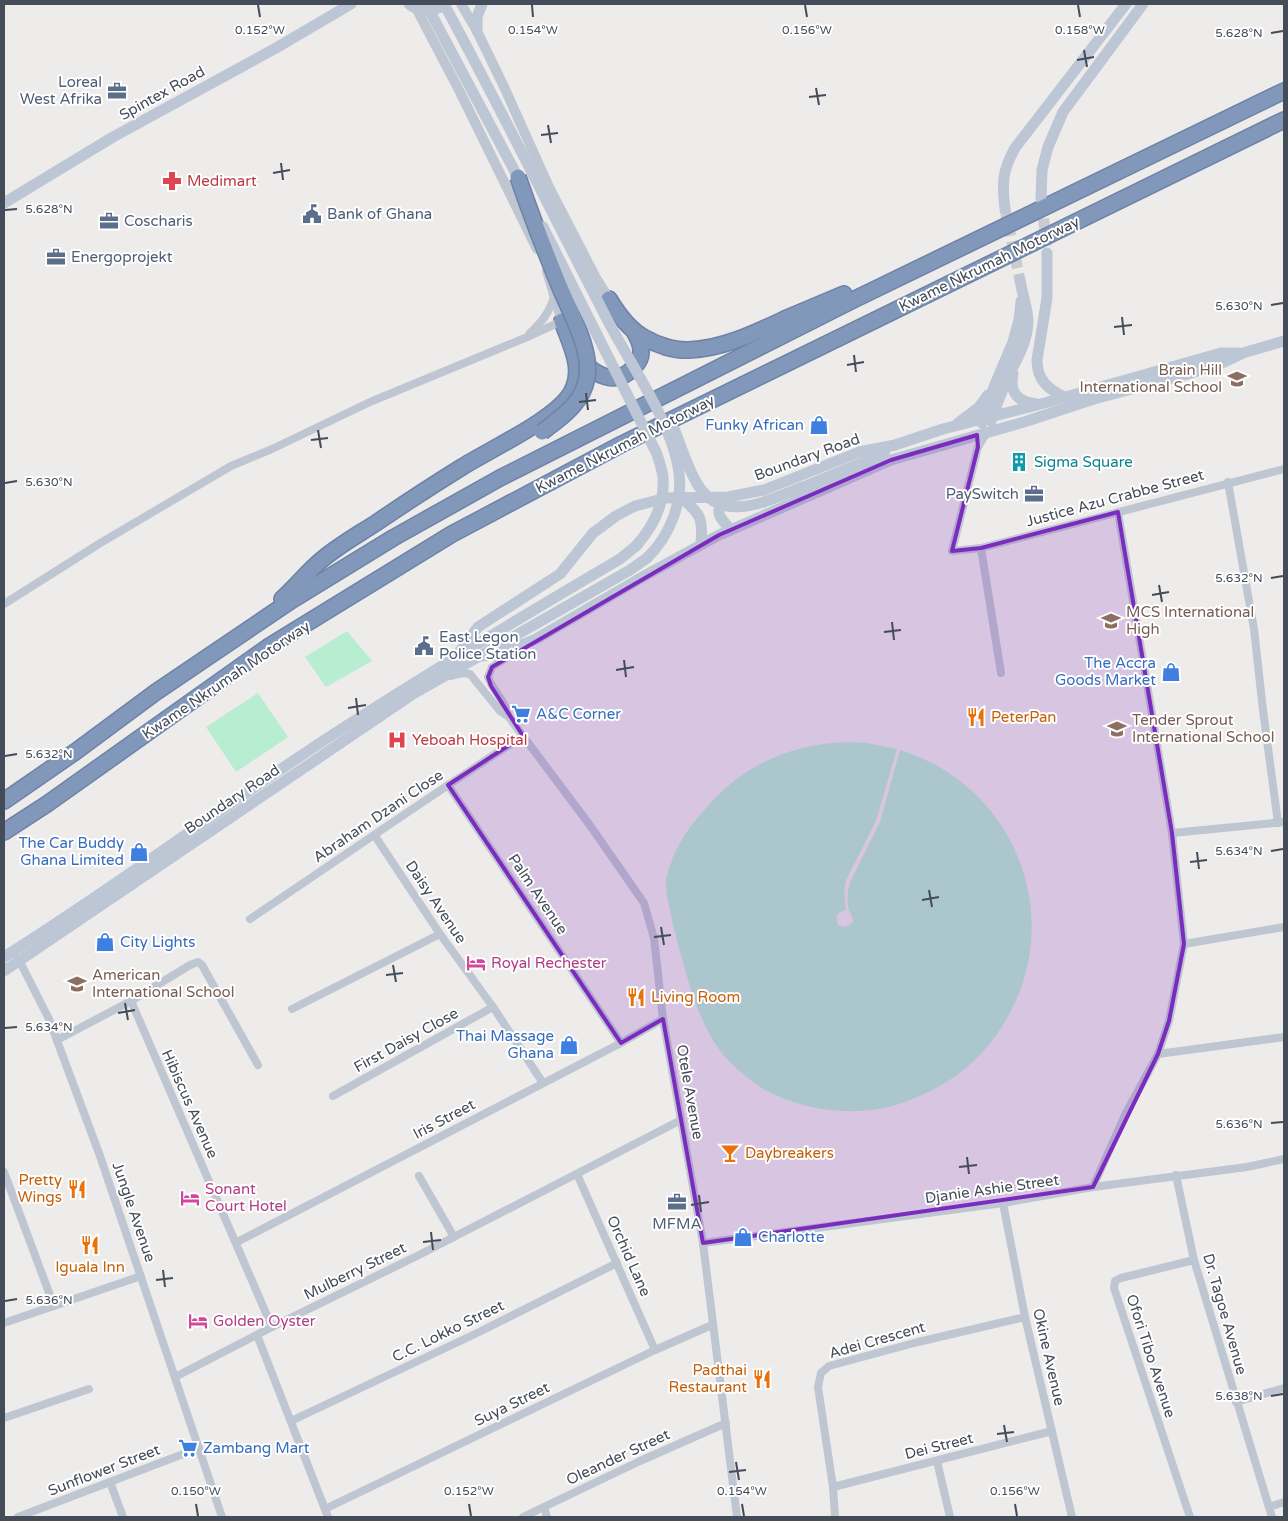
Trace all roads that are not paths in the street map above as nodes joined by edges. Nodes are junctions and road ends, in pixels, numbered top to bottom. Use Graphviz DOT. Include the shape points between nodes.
graph roads {
  1 [pos="351,4"];
  2 [pos="360,4"];
  3 [pos="445,4"];
  4 [pos="461,4"];
  5 [pos="482,4"];
  6 [pos="1126,4"];
  7 [pos="1143,4"];
  8 [pos="417,5"];
  9 [pos="337,12"];
  10 [pos="477,31"];
  11 [pos="1122,33"];
  12 [pos="1100,37"];
  13 [pos="1284,91"];
  14 [pos="1284,120"];
  15 [pos="518,177"];
  16 [pos="1041,199"];
  17 [pos="4,203"];
  18 [pos="1005,210"];
  19 [pos="997,230"];
  20 [pos="1047,253"];
  21 [pos="1020,280"];
  22 [pos="1022,294"];
  23 [pos="554,298"];
  24 [pos="609,299"];
  25 [pos="562,321"];
  26 [pos="634,331"];
  27 [pos="525,338"];
  28 [pos="570,341"];
  29 [pos="1284,341"];
  30 [pos="1243,353"];
  31 [pos="1015,366"];
  32 [pos="994,388"];
  33 [pos="1064,398"];
  34 [pos="1041,404"];
  35 [pos="988,417"];
  36 [pos="666,426"];
  37 [pos="955,426"];
  38 [pos="982,433"];
  39 [pos="895,445"];
  40 [pos="1284,469"];
  41 [pos="1228,482"];
  42 [pos="728,497"];
  43 [pos="682,498"];
  44 [pos="392,512"];
  45 [pos="1118,512"];
  46 [pos="730,530"];
  47 [pos="701,544"];
  48 [pos="981,548"];
  49 [pos="4,604"];
  50 [pos="262,620"];
  51 [pos="536,639"];
  52 [pos="458,655"];
  53 [pos="479,656"];
  54 [pos="1001,673"];
  55 [pos="438,680"];
  56 [pos="508,716"];
  57 [pos="523,736"];
  58 [pos="448,784"];
  59 [pos="4,801"];
  60 [pos="1281,823"];
  61 [pos="4,832"];
  62 [pos="1172,833"];
  63 [pos="375,836"];
  64 [pos="250,919"];
  65 [pos="1284,927"];
  66 [pos="440,934"];
  67 [pos="1184,944"];
  68 [pos="17,956"];
  69 [pos="4,957"];
  70 [pos="4,971"];
  71 [pos="131,1001"];
  72 [pos="492,1007"];
  73 [pos="292,1009"];
  74 [pos="663,1019"];
  75 [pos="1284,1036"];
  76 [pos="57,1040"];
  77 [pos="621,1043"];
  78 [pos="1158,1054"];
  79 [pos="258,1065"];
  80 [pos="543,1083"];
  81 [pos="333,1096"];
  82 [pos="681,1120"];
  83 [pos="1284,1159"];
  84 [pos="4,1172"];
  85 [pos="576,1174"];
  86 [pos="1176,1175"];
  87 [pos="419,1176"];
  88 [pos="1093,1187"];
  89 [pos="1003,1202"];
  90 [pos="454,1237"];
  91 [pos="236,1242"];
  92 [pos="703,1243"];
  93 [pos="1194,1260"];
  94 [pos="617,1263"];
  95 [pos="141,1276"];
  96 [pos="54,1306"];
  97 [pos="1025,1317"];
  98 [pos="4,1323"];
  99 [pos="712,1325"];
  100 [pos="272,1327"];
  101 [pos="258,1335"];
  102 [pos="655,1350"];
  103 [pos="175,1377"];
  104 [pos="1284,1388"];
  105 [pos="89,1389"];
  106 [pos="1236,1402"];
  107 [pos="4,1418"];
  108 [pos="291,1421"];
  109 [pos="726,1423"];
  110 [pos="1052,1431"];
  111 [pos="199,1448"];
  112 [pos="937,1461"];
  113 [pos="110,1482"];
  114 [pos="833,1487"];
  115 [pos="1284,1502"];
  116 [pos="544,1507"];
  117 [pos="1269,1507"];
  118 [pos="327,1513"];
  119 [pos="28,1516"];
  120 [pos="18,1517"];
  121 [pos="123,1517"];
  122 [pos="222,1517"];
  123 [pos="523,1517"];
  124 [pos="547,1517"];
  125 [pos="737,1517"];
  126 [pos="835,1517"];
  127 [pos="950,1517"];
  128 [pos="1072,1517"];
  129 [pos="1190,1517"];
  130 [pos="1272,1517"];
  1 -- 9 [label="main road, Spintex Road"];
  2 -- 9 [label="main road, Spintex Road"];
  3 -- 8 [label="main road" via="431,10"];
  3 -- 36 [label="main road, bridge" via="609,323"];
  4 -- 10 [label="street"];
  5 -- 10 [label="main road" via="477,17"];
  6 -- 12 [label="main road"];
  7 -- 11 [label="main road"];
  8 -- 15 [label="main road, Boundary Road, bridge"];
  8 -- 23 [label="street" via="522,215 545,266"];
  9 -- 17 [label="main road, Spintex Road" via="113,137"];
  10 -- 24 [label="street" via="549,188"];
  11 -- 12 [label="main road"];
  11 -- 16 [label="main road" via="1063,112 1048,146 1042,170"];
  12 -- 18 [label="main road" via="1015,148 1003,178"];
  13 -- 19 [label="highway, Kwame Nkrumah Motorway"];
  14 -- 61 [label="highway, Kwame Nkrumah Motorway" via="622,444 452,534 268,647"];
  15 -- 44 [label="highway, bridge" via="586,353 588,377 581,395 568,413 542,432"];
  15 -- 52 [label="main road, Boundary Road, bridge" via="656,454 663,476 662,497 648,531 636,546"];
  19 -- 26 [label="highway" via="949,244 757,333 727,342 680,350 646,339"];
  19 -- 50 [label="highway, Kwame Nkrumah Motorway" via="500,478 393,538"];
  20 -- 33 [label="main road" via="1047,298 1037,370 1046,385"];
  21 -- 22 [label="main road"];
  22 -- 31 [label="main road" via="1028,321 1026,338"];
  22 -- 32 [label="main road" via="1013,342"];
  23 -- 25 [label="street"];
  23 -- 27 [label="street" via="550,311"];
  24 -- 26 [label="highway"];
  25 -- 27 [label="street"];
  25 -- 28 [label="highway"];
  26 -- 28 [label="highway" via="641,355 632,370 612,378 590,370"];
  27 -- 49 [label="street" via="412,384 231,466"];
  28 -- 44 [label="highway" via="577,367 576,381 571,394 560,406"];
  29 -- 30 [label="main road, Boundary Road"];
  30 -- 33 [label="main road, Boundary Road" via="1221,353"];
  30 -- 38 [label="main road, Boundary Road" via="1188,374"];
  31 -- 34 [label="main road" via="1012,389 1015,395 1025,402"];
  31 -- 35 [label="main road"];
  32 -- 35 [label="main road"];
  32 -- 37 [label="main road" via="979,407"];
  33 -- 34 [label="main road, Boundary Road"];
  34 -- 35 [label="main road, Boundary Road"];
  35 -- 37 [label="main road, Boundary Road"];
  35 -- 38 [label="main road"];
  36 -- 39 [label="main road, bridge" via="675,431 694,479 704,494 714,502 731,507 767,501 866,461"];
  36 -- 53 [label="main road, Boundary Road, bridge" via="679,473 678,498 672,522 657,548 630,570"];
  37 -- 39 [label="main road, Boundary Road"];
  38 -- 46 [label="main road, Boundary Road" via="891,460"];
  38 -- 48 [label="street, Justice Azu Crabbe Street" via="952,551"];
  39 -- 42 [label="main road, Boundary Road" via="859,452 764,490"];
  40 -- 41 [label="street, Justice Azu Crabbe Street"];
  41 -- 45 [label="street, Justice Azu Crabbe Street"];
  41 -- 60 [label="street" via="1254,629"];
  42 -- 43 [label="main road, Boundary Road"];
  42 -- 46 [label="main road" via="718,511"];
  43 -- 47 [label="main road" via="698,512"];
  43 -- 52 [label="main road, Boundary Road" via="647,502 616,516 594,533 560,574 478,627"];
  44 -- 50 [label="highway" via="318,563"];
  45 -- 48 [label="street, Justice Azu Crabbe Street"];
  45 -- 62 [label="street"];
  46 -- 47 [label="main road, Boundary Road"];
  47 -- 51 [label="main road, Boundary Road"];
  48 -- 54 [label="street"];
  50 -- 59 [label="highway, Kwame Nkrumah Motorway"];
  51 -- 53 [label="main road, Boundary Road" via="497,655"];
  51 -- 56 [label="street, Otele Avenue" via="489,670 491,686 507,707"];
  52 -- 68 [label="main road, Boundary Road" via="326,739"];
  53 -- 55 [label="main road, Boundary Road"];
  55 -- 56 [label="street, Otele Avenue" via="470,674 500,711"];
  55 -- 68 [label="main road, Boundary Road"];
  56 -- 57 [label="street, Otele Avenue"];
  57 -- 58 [label="street, Abraham Dzani Close"];
  57 -- 74 [label="street, Otele Avenue" via="644,903 654,938"];
  58 -- 63 [label="street, Abraham Dzani Close"];
  58 -- 77 [label="street, Palm Avenue"];
  60 -- 62 [label="street"];
  62 -- 67 [label="street"];
  63 -- 64 [label="street, Abraham Dzani Close"];
  63 -- 66 [label="street, Daisy Avenue"];
  65 -- 67 [label="street"];
  66 -- 72 [label="street, Daisy Avenue"];
  66 -- 73 [label="street"];
  67 -- 78 [label="street" via="1169,1021"];
  68 -- 69 [label="main road, Boundary Road"];
  68 -- 70 [label="main road, Boundary Road"];
  68 -- 76 [label="street, Jungle Avenue"];
  71 -- 76 [label="street"];
  71 -- 79 [label="street" via="198,962"];
  71 -- 91 [label="street, Hibiscus Avenue"];
  72 -- 80 [label="street, Daisy Avenue"];
  72 -- 81 [label="street, First Daisy Close"];
  74 -- 77 [label="street, Iris Street"];
  74 -- 82 [label="street, Otele Avenue"];
  75 -- 78 [label="street"];
  76 -- 95 [label="street, Jungle Avenue"];
  77 -- 80 [label="street, Iris Street"];
  78 -- 88 [label="street" via="1125,1115"];
  80 -- 91 [label="street, Iris Street"];
  82 -- 85 [label="street, Mulberry Street"];
  82 -- 92 [label="street, Otele Avenue"];
  83 -- 86 [label="street, Djanie Ashie Street"];
  84 -- 96 [label="street"];
  85 -- 90 [label="street, Mulberry Street"];
  85 -- 94 [label="street, Orchid Lane"];
  86 -- 88 [label="street, Djanie Ashie Street"];
  86 -- 93 [label="street, Dr. Tagoe Avenue"];
  87 -- 90 [label="street"];
  88 -- 89 [label="street, Djanie Ashie Street"];
  89 -- 92 [label="street, Djanie Ashie Street"];
  89 -- 97 [label="street, Okine Avenue"];
  90 -- 100 [label="street, Mulberry Street"];
  91 -- 100 [label="street, Hibiscus Avenue"];
  92 -- 99 [label="street, Otele Avenue"];
  93 -- 106 [label="street, Dr. Tagoe Avenue"];
  93 -- 129 [label="street, Ofori Tibo Avenue" via="1121,1278 1115,1281 1114,1288"];
  94 -- 102 [label="street, Orchid Lane"];
  94 -- 108 [label="street, C.C. Lokko Street"];
  95 -- 96 [label="street"];
  95 -- 103 [label="street, Jungle Avenue"];
  96 -- 98 [label="street"];
  97 -- 110 [label="street, Okine Avenue"];
  97 -- 114 [label="street, Adei Crescent" via="829,1366 821,1373 818,1387"];
  99 -- 102 [label="street, Suya Street"];
  99 -- 109 [label="street, Otele Avenue"];
  100 -- 101 [label="street, Mulberry Street"];
  101 -- 103 [label="street, Mulberry Street"];
  101 -- 108 [label="street"];
  102 -- 118 [label="street, Suya Street"];
  103 -- 111 [label="street, Jungle Avenue"];
  104 -- 106 [label="street"];
  105 -- 107 [label="street"];
  106 -- 117 [label="street, Dr. Tagoe Avenue"];
  108 -- 118 [label="street"];
  109 -- 116 [label="street, Oleander Street"];
  109 -- 125 [label="street, Otele Avenue"];
  110 -- 112 [label="street, Dei Street"];
  110 -- 128 [label="street, Okine Avenue"];
  111 -- 113 [label="street, Sunflower Street"];
  111 -- 122 [label="street, Jungle Avenue"];
  112 -- 114 [label="street, Dei Street"];
  112 -- 127 [label="street"];
  113 -- 119 [label="street, Sunflower Street"];
  113 -- 121 [label="street"];
  114 -- 126 [label="street, Adei Crescent"];
  115 -- 117 [label="street"];
  116 -- 123 [label="street, Oleander Street"];
  116 -- 124 [label="street"];
  117 -- 130 [label="street, Dr. Tagoe Avenue"];
  119 -- 120 [label="street, Sunflower Street"];
}
